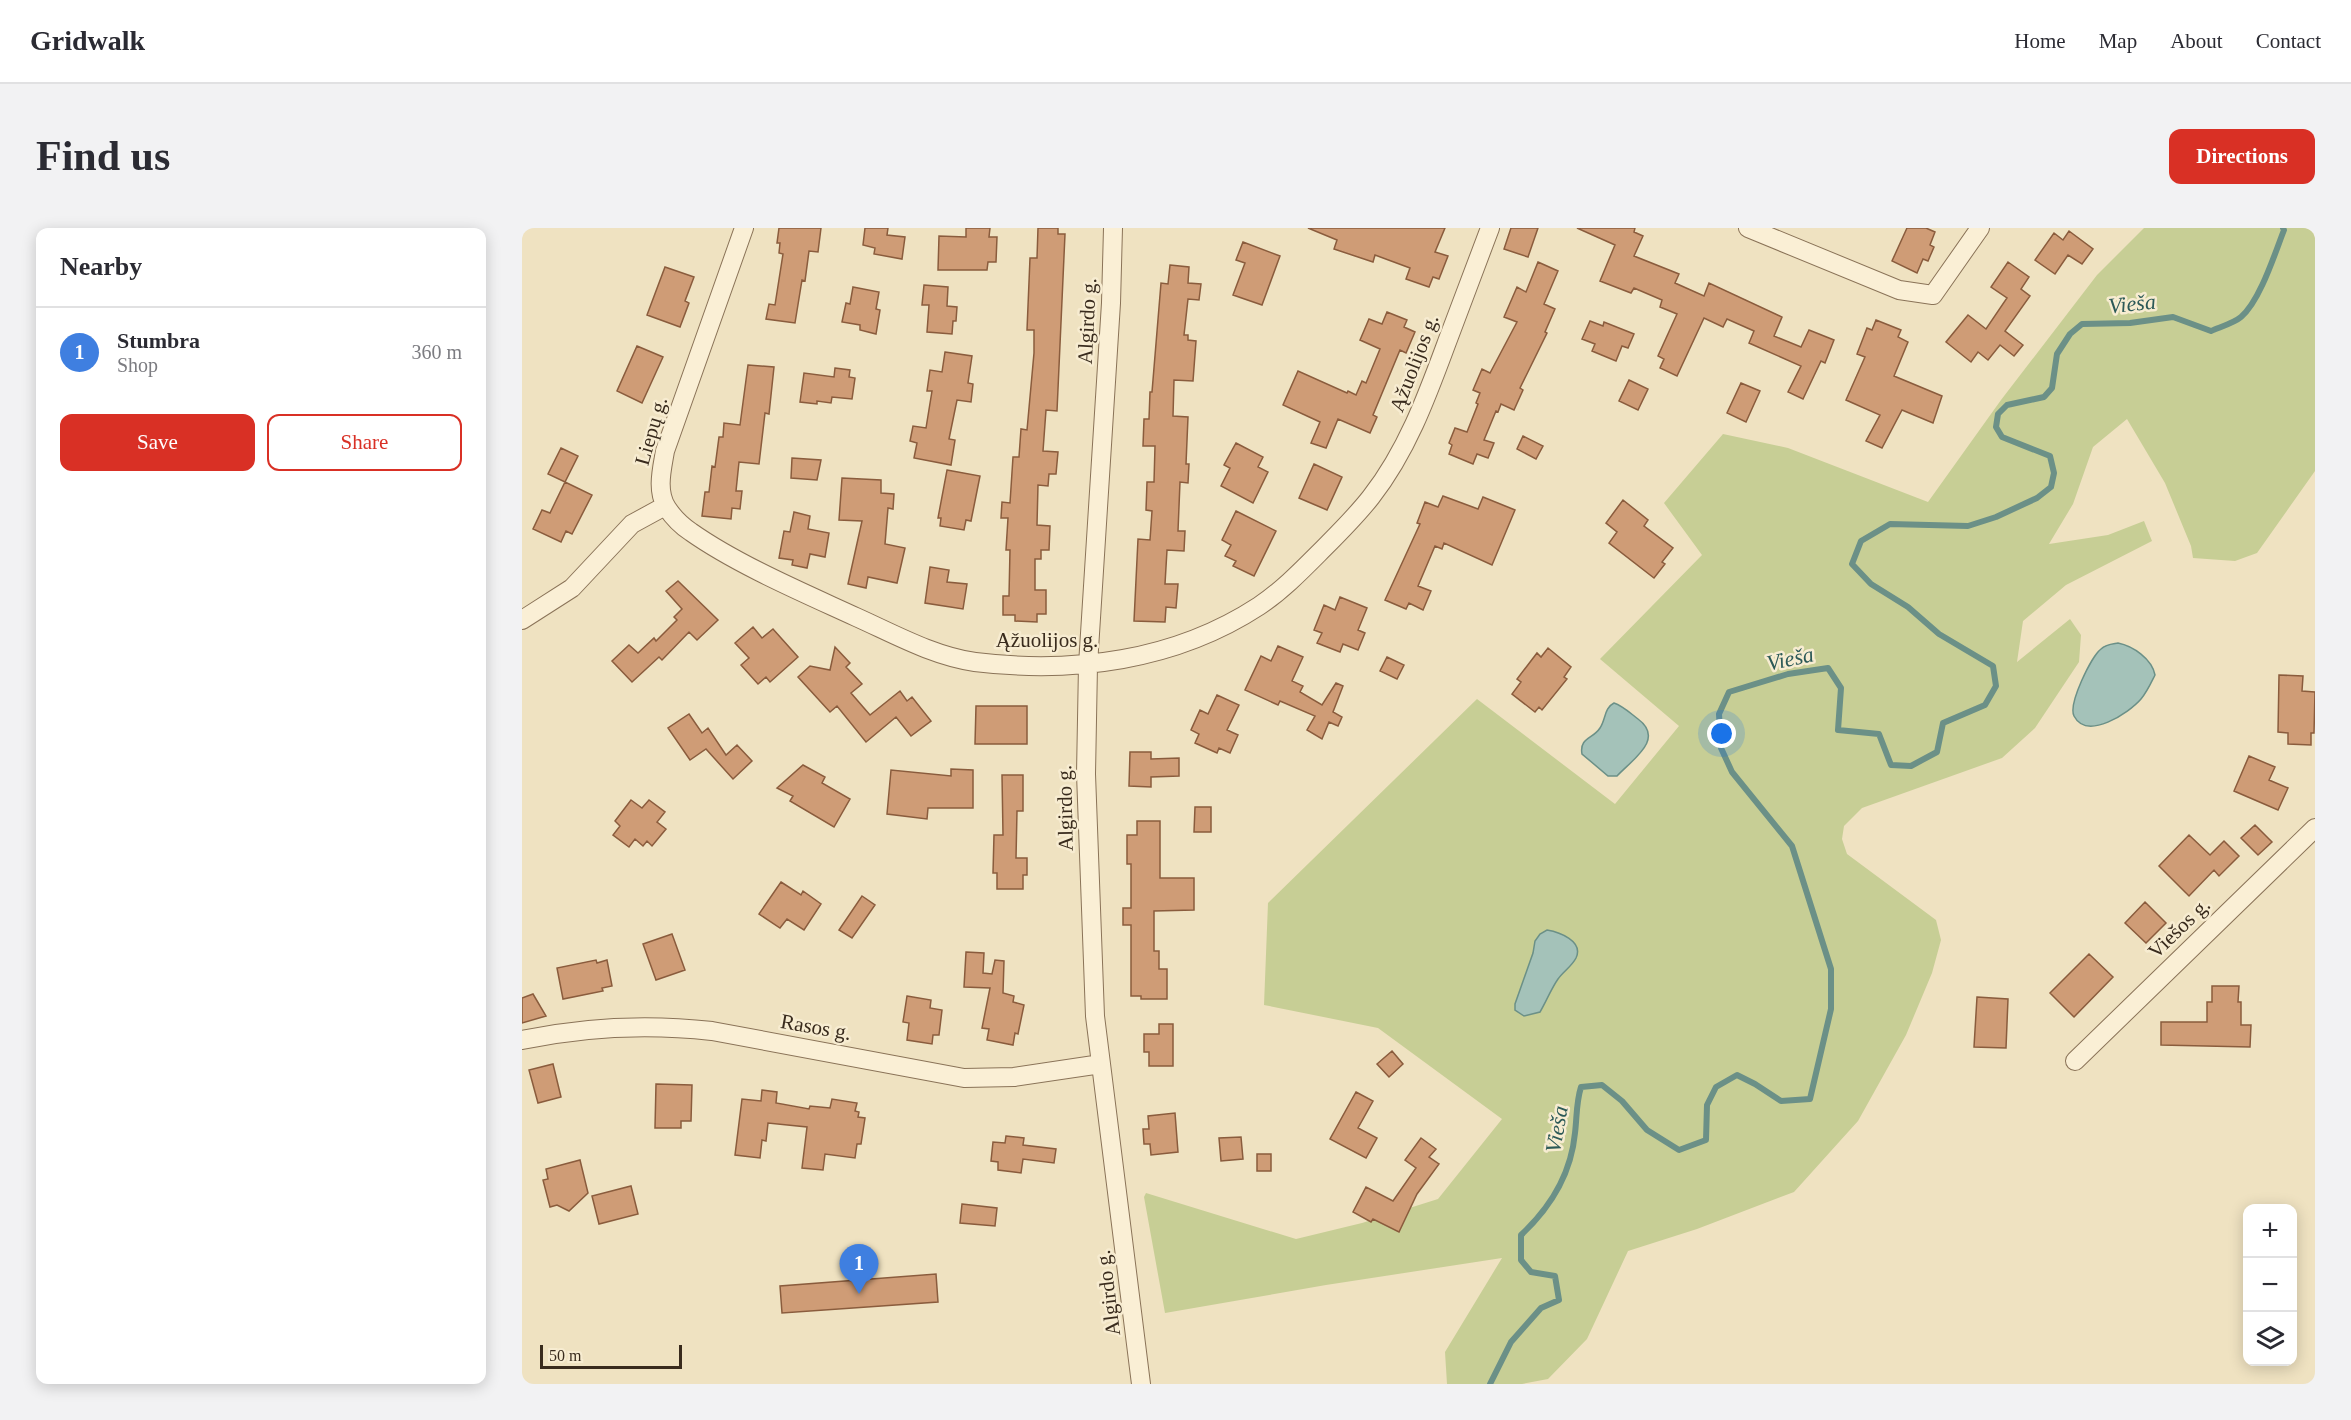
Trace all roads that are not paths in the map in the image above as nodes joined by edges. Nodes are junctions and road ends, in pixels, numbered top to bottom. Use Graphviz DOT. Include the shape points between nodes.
graph roads {
  1 [pos="744,228"];
  2 [pos="1113,228"];
  3 [pos="1490,228"];
  4 [pos="1748,228"];
  5 [pos="1980,228"];
  6 [pos="665,506"];
  7 [pos="522,621"];
  8 [pos="1088,665"];
  9 [pos="2315,828"];
  10 [pos="522,1040"];
  11 [pos="2075,1061"];
  12 [pos="1101,1064"];
  13 [pos="1141,1384"];
  1 -- 6 [label="street, Liepų g." via="665,451 660,487"];
  2 -- 8 [label="street, Algirdo g."];
  3 -- 8 [label="street, Ąžuolijos g." via="1408,440 1372,496 1346,526 1293,579 1225,625 1188,643 1141,657"];
  4 -- 5 [label="street" via="1899,290 1933,295"];
  6 -- 7 [label="street" via="632,524 572,588"];
  6 -- 8 [label="street, Ąžuolijos g." via="689,531 711,545 932,651 976,662"];
  8 -- 12 [label="street, Algirdo g." via="1089,899"];
  9 -- 11 [label="street, Viešos g."];
  10 -- 12 [label="street, Rasos g." via="550,1034 670,1026 964,1078 1014,1077"];
  12 -- 13 [label="street, Algirdo g."];
}
